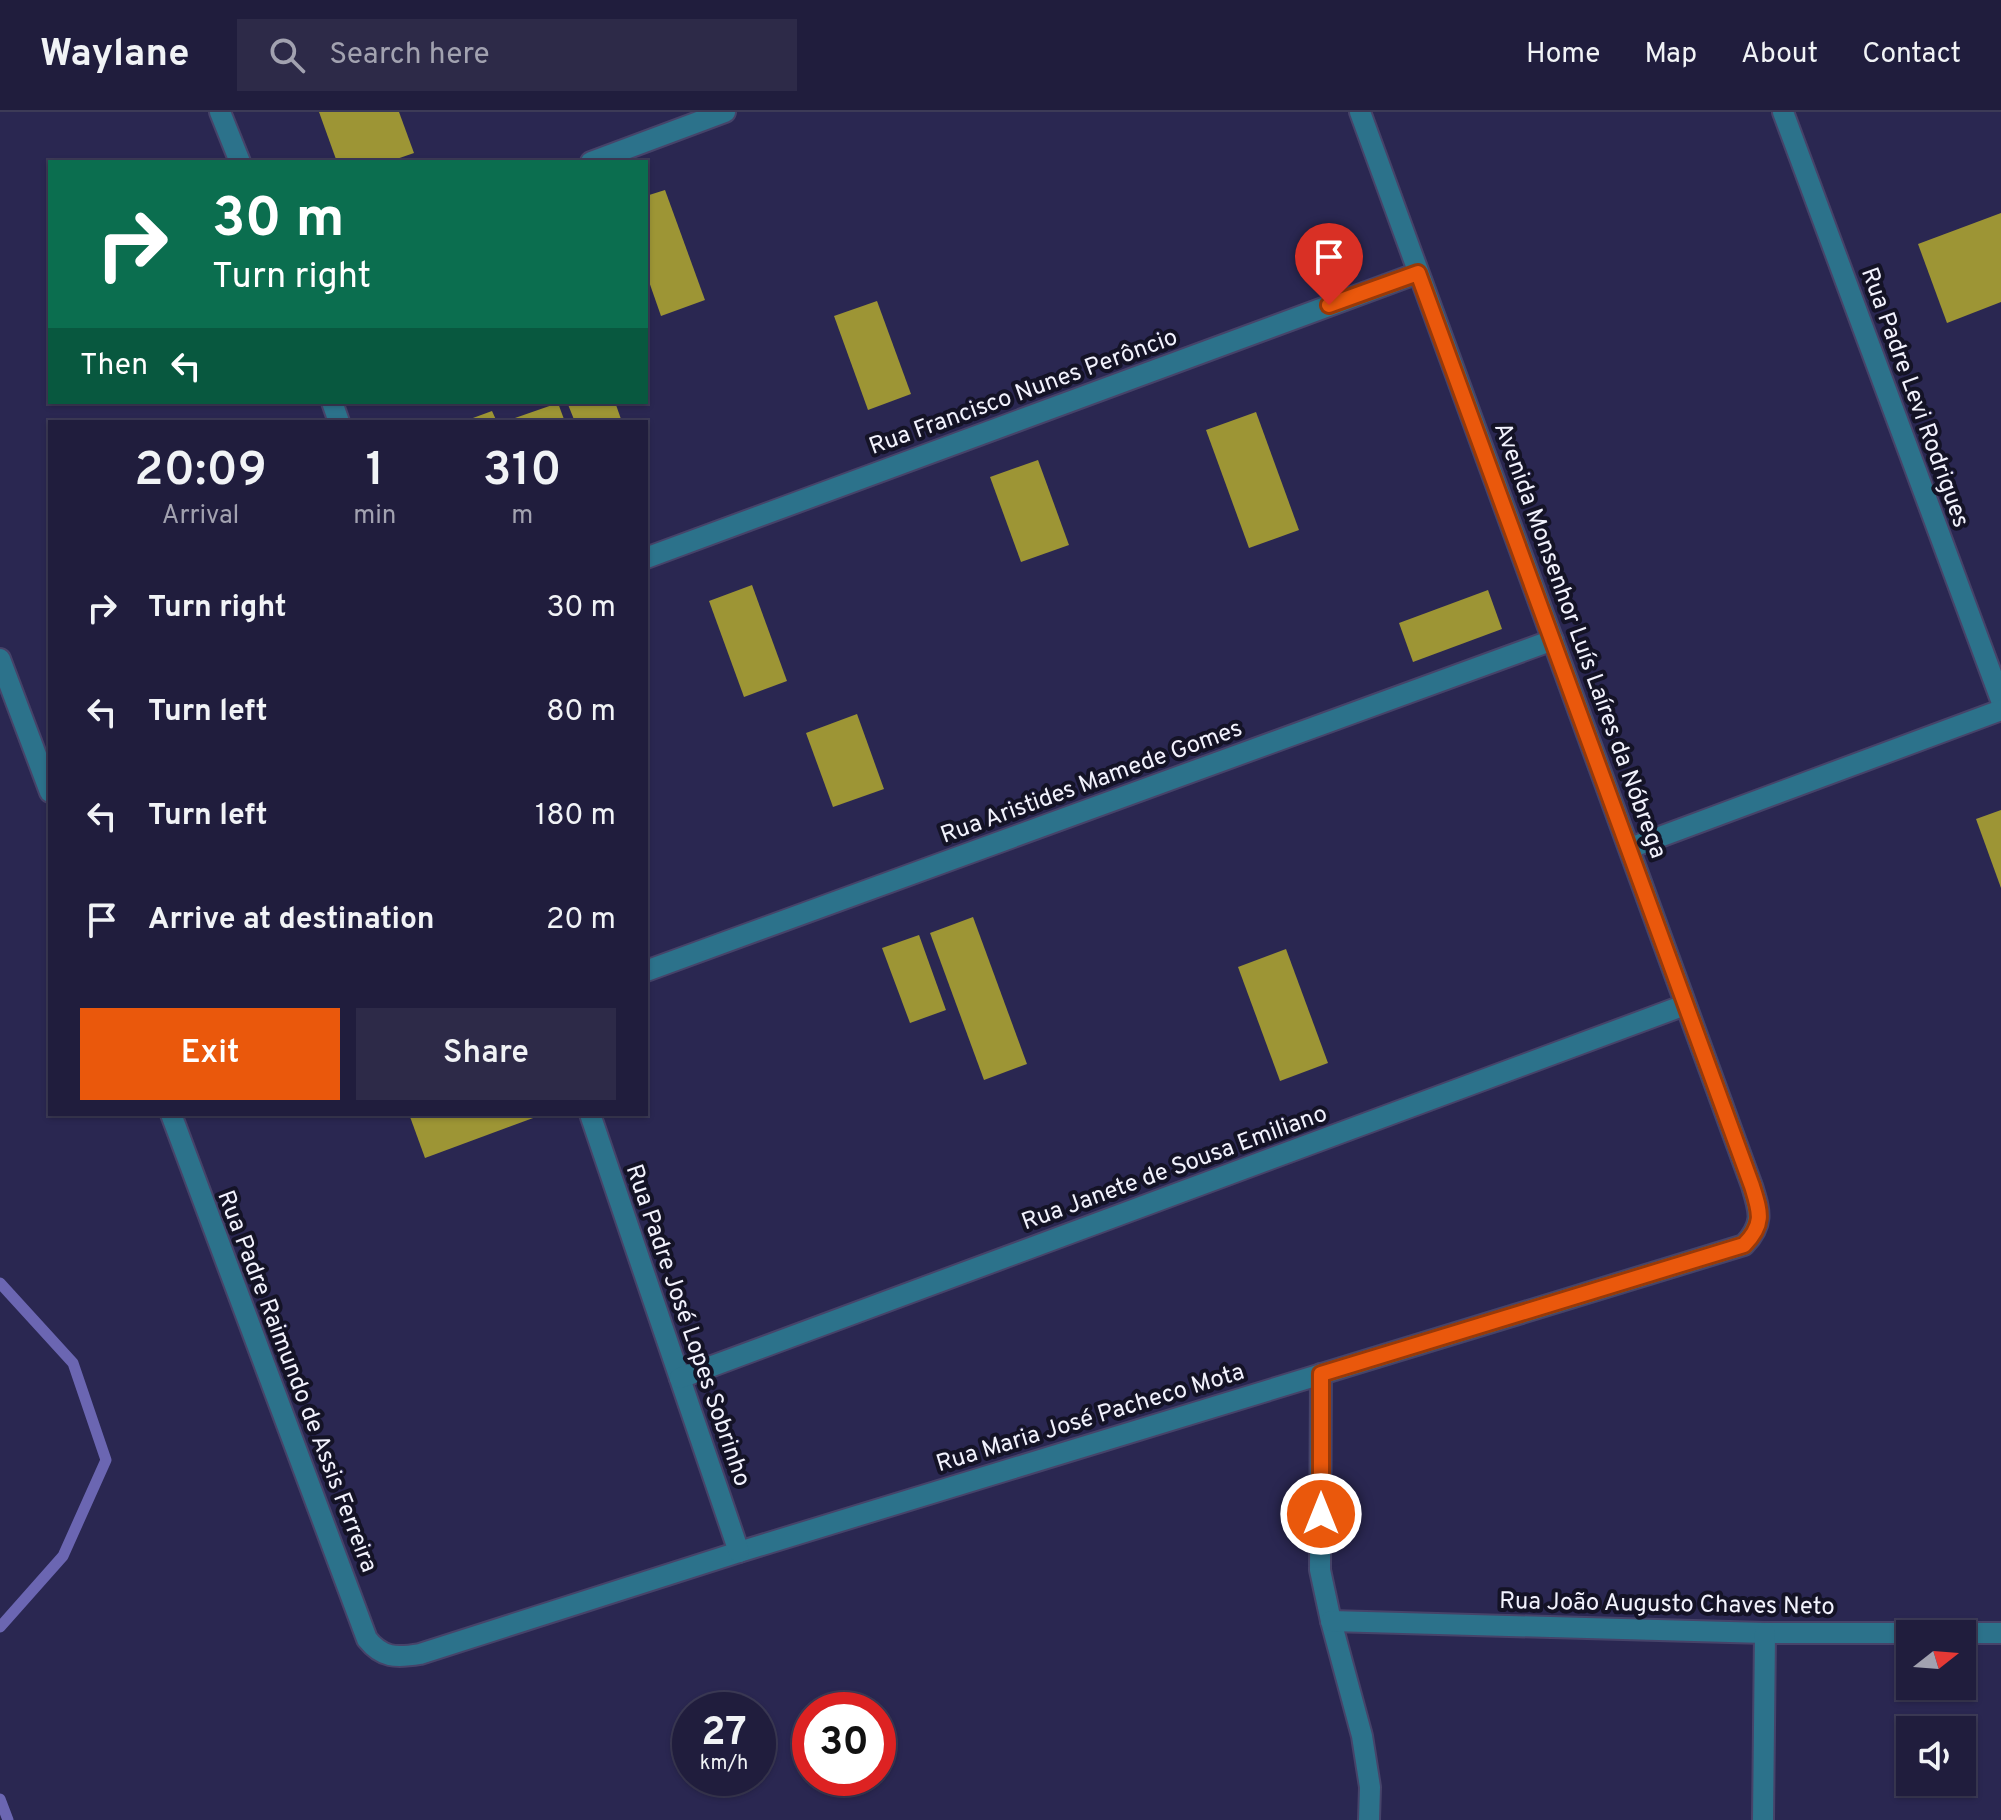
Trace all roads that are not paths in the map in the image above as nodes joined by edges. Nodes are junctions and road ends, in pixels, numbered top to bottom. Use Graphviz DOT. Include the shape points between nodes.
graph roads {
  1 [pos="220,112"];
  2 [pos="725,112"];
  3 [pos="1360,112"];
  4 [pos="1783,112"];
  5 [pos="239,160"];
  6 [pos="596,160"];
  7 [pos="1418,273"];
  8 [pos="648,557"];
  9 [pos="1553,640"];
  10 [pos="0,659"];
  11 [pos="2001,700"];
  12 [pos="2001,710"];
  13 [pos="48,787"];
  14 [pos="1630,848"];
  15 [pos="648,970"];
  16 [pos="1685,1005"];
  17 [pos="172,1116"];
  18 [pos="591,1116"];
  19 [pos="1752,1186"];
  20 [pos="1321,1374"];
  21 [pos="680,1378"];
  22 [pos="739,1552"];
  23 [pos="1331,1621"];
  24 [pos="1765,1633"];
  25 [pos="2001,1633"];
  26 [pos="390,1657"];
  27 [pos="1369,1820"];
  28 [pos="1763,1820"];
  1 -- 5 [label="street"];
  2 -- 6 [label="street"];
  3 -- 7 [label="street, Avenida Monsenhor Luís Laíres da Nóbrega"];
  4 -- 11 [label="street, Rua Padre Levi Rodrigues"];
  7 -- 8 [label="street, Rua Francisco Nunes Perôncio"];
  7 -- 9 [label="street, Avenida Monsenhor Luís Laíres da Nóbrega"];
  9 -- 14 [label="street, Avenida Monsenhor Luís Laíres da Nóbrega"];
  9 -- 15 [label="street, Rua Aristides Mamede Gomes"];
  10 -- 13 [label="street"];
  12 -- 14 [label="street"];
  14 -- 16 [label="street, Avenida Monsenhor Luís Laíres da Nóbrega"];
  16 -- 19 [label="street, Avenida Monsenhor Luís Laíres da Nóbrega"];
  16 -- 21 [label="street, Rua Janete de Sousa Emiliano"];
  17 -- 26 [label="street, Rua Padre Raimundo de Assis Ferreira" via="367,1639 377,1652"];
  18 -- 21 [label="street, Rua Padre José Lopes Sobrinho"];
  19 -- 20 [label="street, Rua Maria José Pacheco Mota" via="1760,1222 1744,1245"];
  20 -- 22 [label="street, Rua Maria José Pacheco Mota"];
  20 -- 23 [label="street" via="1320,1570"];
  21 -- 22 [label="street, Rua Padre José Lopes Sobrinho"];
  22 -- 26 [label="street, Rua Maria José Pacheco Mota" via="420,1654"];
  23 -- 24 [label="street, Rua João Augusto Chaves Neto"];
  23 -- 27 [label="street" via="1362,1736"];
  24 -- 25 [label="street, Rua João Augusto Chaves Neto"];
  24 -- 28 [label="street"];
}
